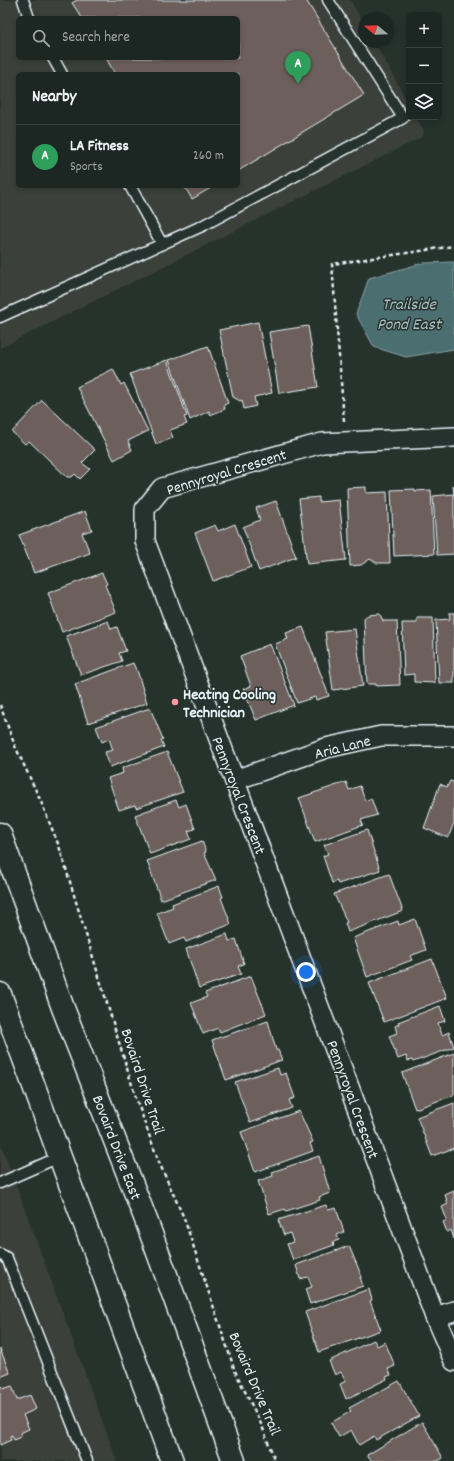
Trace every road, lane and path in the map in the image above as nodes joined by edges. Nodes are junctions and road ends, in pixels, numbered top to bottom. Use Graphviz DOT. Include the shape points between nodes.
graph roads {
  1 [pos="23,0"];
  2 [pos="328,0"];
  3 [pos="28,16"];
  4 [pos="53,60"];
  5 [pos="61,72"];
  6 [pos="131,188"];
  7 [pos="162,244"];
  8 [pos="454,246"];
  9 [pos="0,317"];
  10 [pos="454,437"];
  11 [pos="345,442"];
  12 [pos="0,705"];
  13 [pos="454,736"];
  14 [pos="235,780"];
  15 [pos="0,834"];
  16 [pos="0,994"];
  17 [pos="59,1157"];
  18 [pos="0,1183"];
  19 [pos="0,1254"];
  20 [pos="454,1311"];
  21 [pos="435,1317"];
  22 [pos="454,1361"];
  23 [pos="87,1461"];
  24 [pos="172,1461"];
  25 [pos="234,1461"];
  26 [pos="275,1461"];
  1 -- 3 [label="lane"];
  2 -- 7 [label="lane" via="403,118 202,226"];
  4 -- 5 [label="lane"];
  6 -- 7 [label="lane"];
  7 -- 9 [label="lane"];
  8 -- 11 [label="path" via="332,264"];
  10 -- 11 [label="street, Pennyroyal Crescent"];
  11 -- 14 [label="street, Pennyroyal Crescent" via="322,442 162,488 146,509 145,541"];
  12 -- 26 [label="path, Bovaird Drive Trail" via="59,846 136,1098 158,1160 184,1218 234,1371 262,1426"];
  13 -- 14 [label="street, Aria Lane" via="381,736 326,748"];
  14 -- 21 [label="street, Pennyroyal Crescent"];
  15 -- 25 [label="main road, Bovaird Drive East"];
  16 -- 17 [label="main road"];
  17 -- 18 [label="lane"];
  17 -- 24 [label="main road"];
  19 -- 23 [label="lane" via="7,1258"];
  20 -- 21 [label="street"];
  21 -- 22 [label="street, Pennyroyal Crescent"];
}
